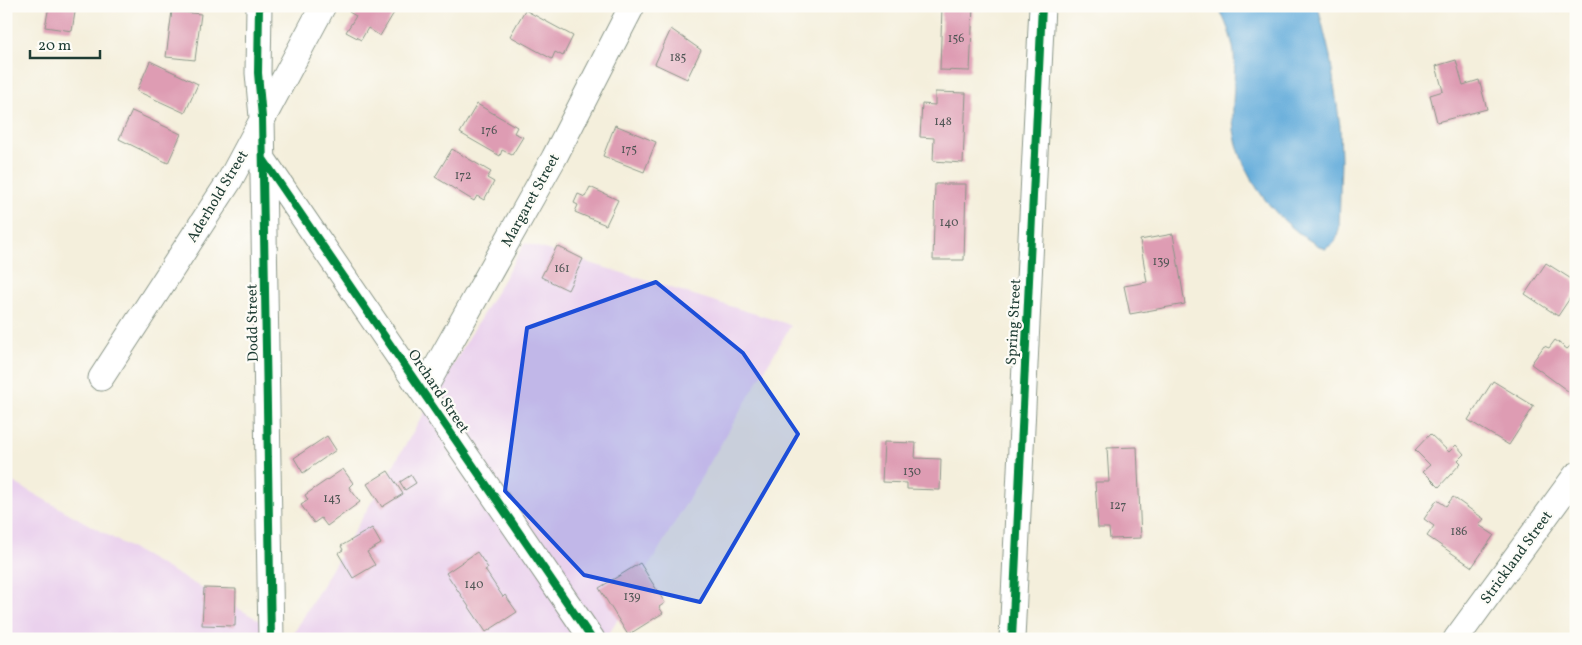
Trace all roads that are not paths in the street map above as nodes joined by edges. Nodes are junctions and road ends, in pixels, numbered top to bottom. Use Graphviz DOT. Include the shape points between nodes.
graph roads {
  1 [pos="259,6"];
  2 [pos="323,6"];
  3 [pos="632,6"];
  4 [pos="1042,6"];
  5 [pos="262,117"];
  6 [pos="263,159"];
  7 [pos="101,378"];
  8 [pos="423,391"];
  9 [pos="1576,475"];
  10 [pos="271,639"];
  11 [pos="592,639"];
  12 [pos="1012,639"];
  13 [pos="1456,639"];
  1 -- 5 [label="street, Dodd Street" via="258,72"];
  2 -- 5 [label="street, Aderhold Street"];
  3 -- 8 [label="street, Margaret Street" via="554,158"];
  4 -- 12 [label="street, Spring Street"];
  5 -- 6 [label="street, Dodd Street"];
  5 -- 7 [label="street, Aderhold Street" via="230,180"];
  6 -- 8 [label="street, Orchard Street"];
  6 -- 10 [label="street, Dodd Street"];
  8 -- 11 [label="street, Orchard Street"];
  9 -- 13 [label="street, Strickland Street"];
}
